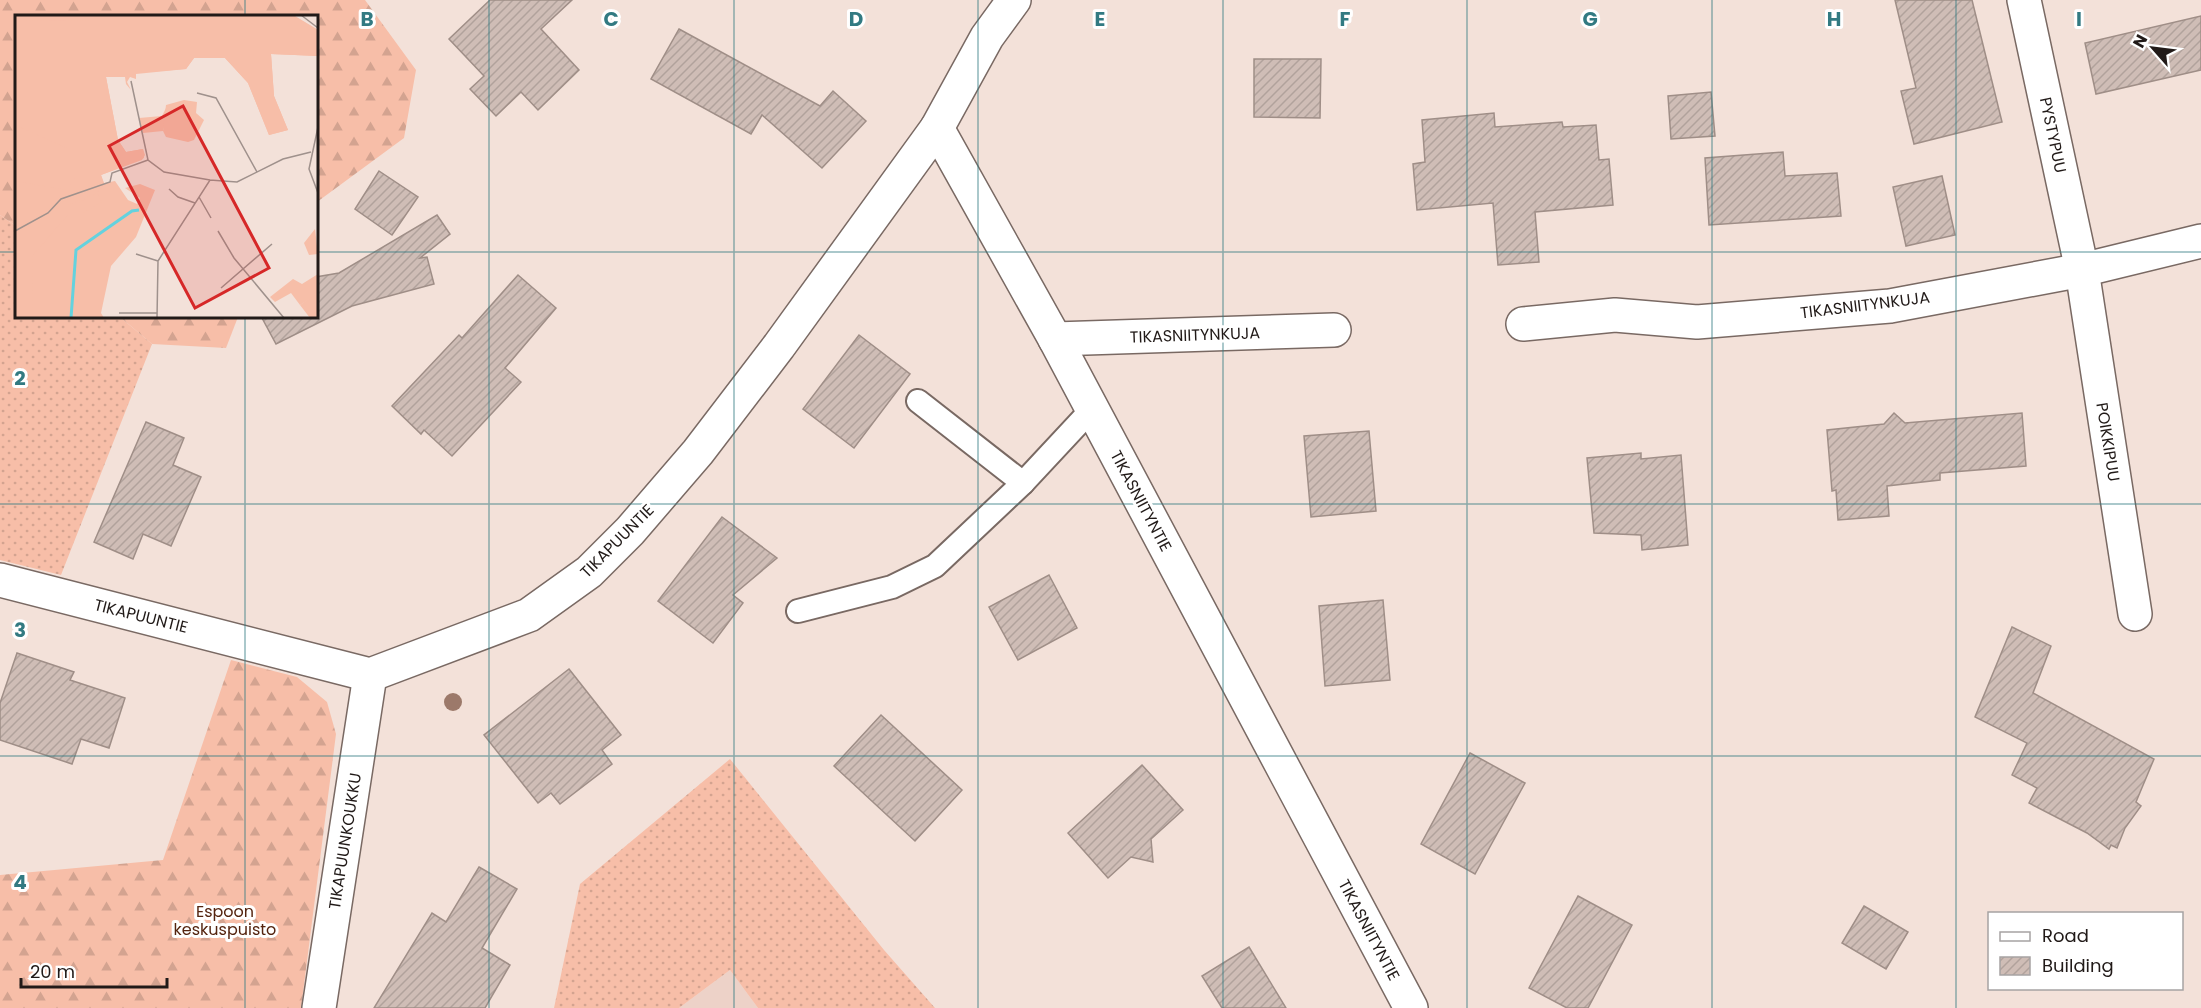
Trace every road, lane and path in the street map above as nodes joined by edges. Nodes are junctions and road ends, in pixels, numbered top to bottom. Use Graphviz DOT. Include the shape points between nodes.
graph roads {
  1 [pos="1014,0"];
  2 [pos="2024,0"];
  3 [pos="937,128"];
  4 [pos="2201,241"];
  5 [pos="2082,270"];
  6 [pos="1523,324"];
  7 [pos="1334,330"];
  8 [pos="1055,339"];
  9 [pos="918,401"];
  10 [pos="1092,408"];
  11 [pos="1023,483"];
  12 [pos="0,580"];
  13 [pos="798,611"];
  14 [pos="2135,614"];
  15 [pos="370,675"];
  16 [pos="319,1008"];
  17 [pos="1411,1008"];
  1 -- 3 [label="street" via="987,37"];
  2 -- 5 [label="street, PYSTYPUU"];
  3 -- 8 [label="street, TIKASNIITYNTIE"];
  3 -- 15 [label="street, TIKAPUUNTIE" via="698,452 589,572 529,615"];
  4 -- 5 [label="street, TIKASNIITYNKUJA"];
  5 -- 6 [label="street, TIKASNIITYNKUJA" via="1890,306 1697,322 1615,315"];
  5 -- 14 [label="street, POIKKIPUU"];
  7 -- 8 [label="street, TIKASNIITYNKUJA"];
  8 -- 10 [label="street, TIKASNIITYNTIE"];
  9 -- 11 [label="lane"];
  10 -- 11 [label="lane"];
  10 -- 17 [label="street, TIKASNIITYNTIE"];
  11 -- 13 [label="lane" via="935,567 892,587"];
  12 -- 15 [label="street, TIKAPUUNTIE"];
  15 -- 16 [label="street, TIKAPUUNKOUKKU"];
}
